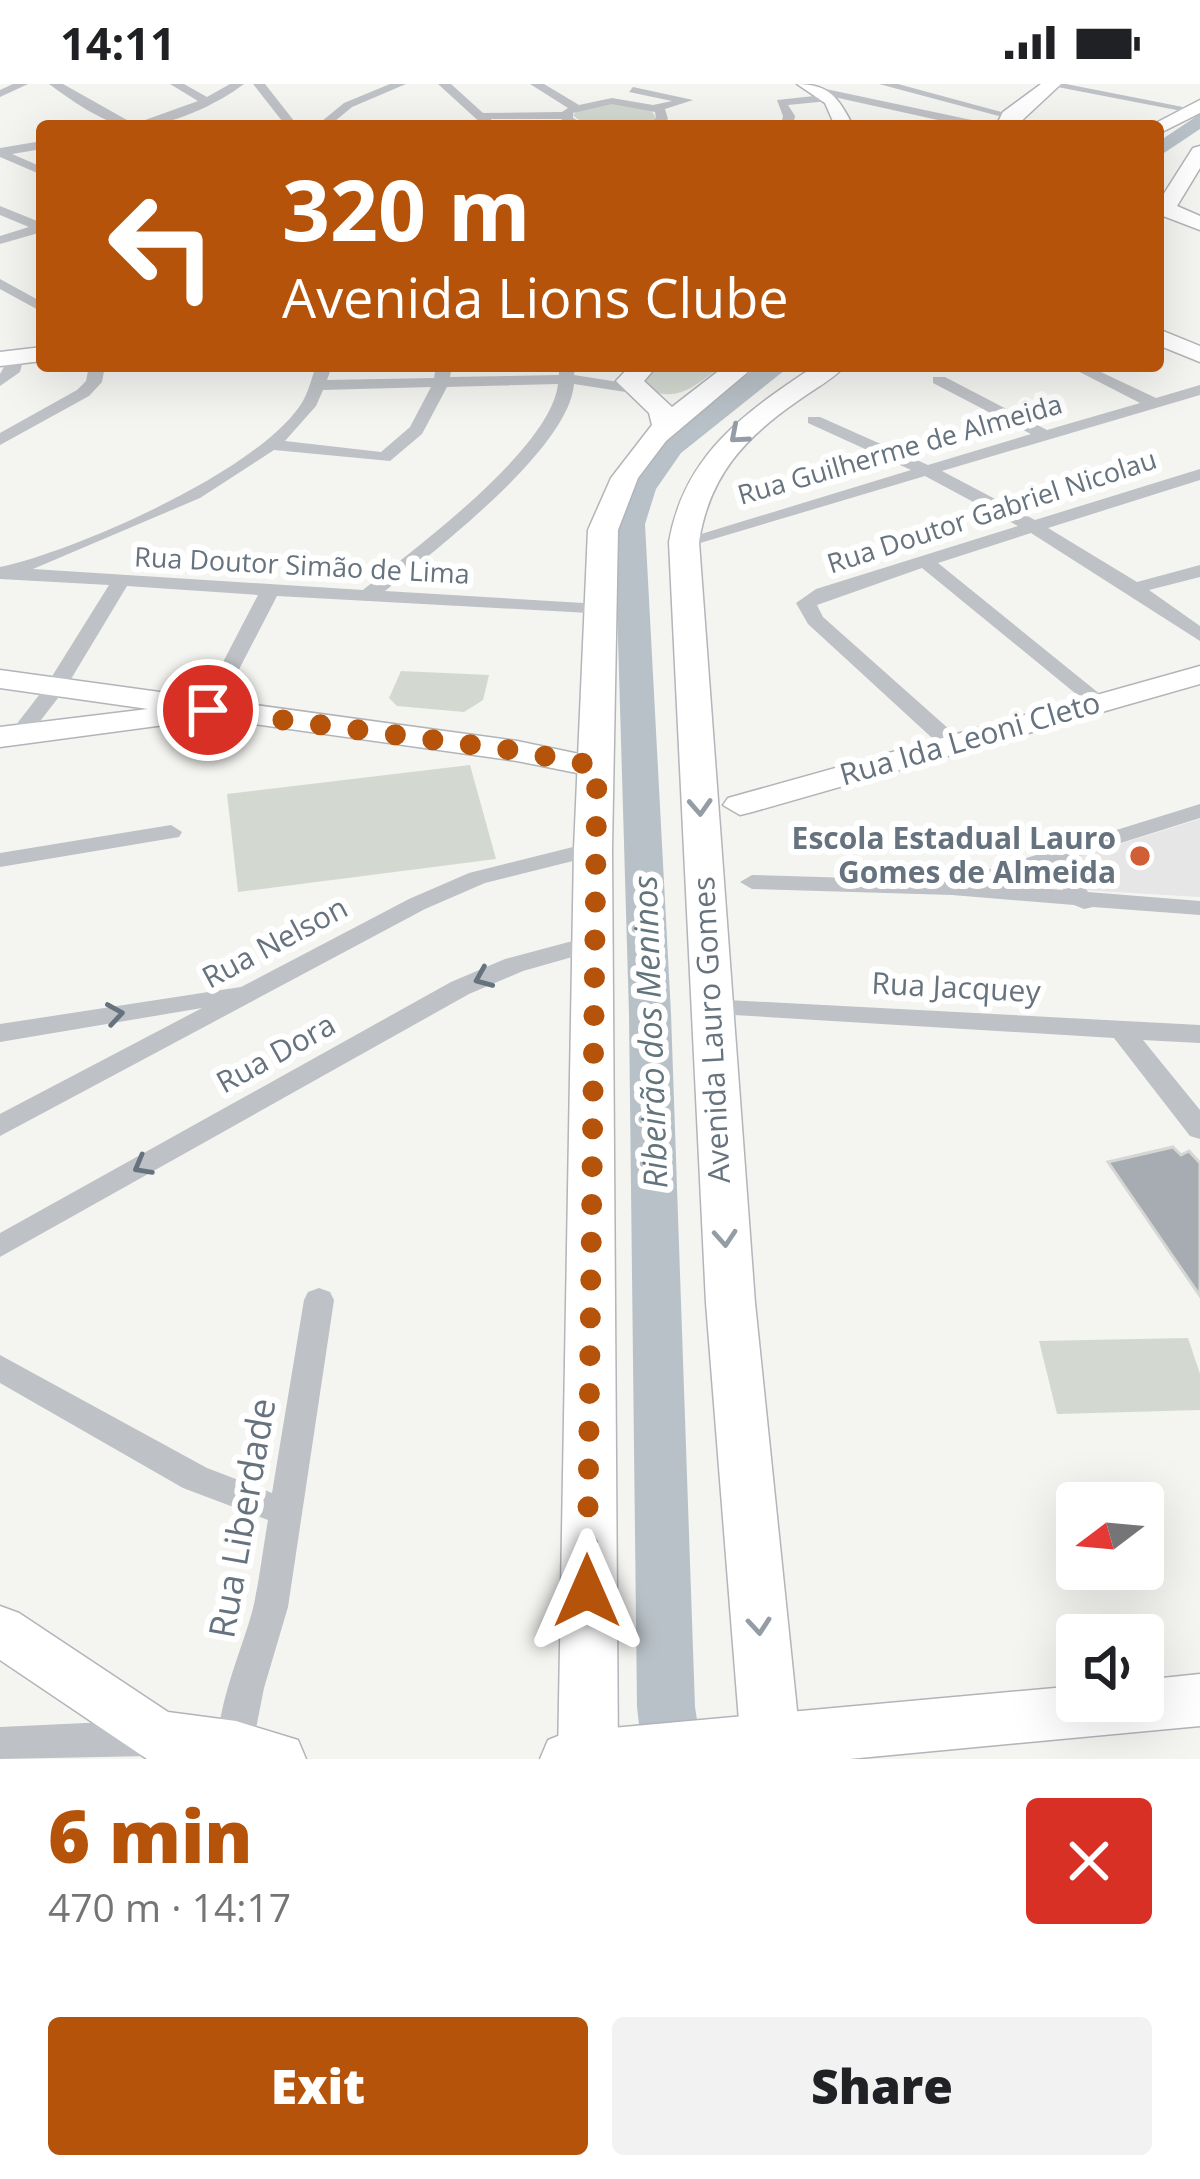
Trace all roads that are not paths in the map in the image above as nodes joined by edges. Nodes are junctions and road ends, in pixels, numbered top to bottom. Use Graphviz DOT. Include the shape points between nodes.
graph roads {
  1 [pos="22,84"];
  2 [pos="56,84"];
  3 [pos="176,84"];
  4 [pos="238,84"];
  5 [pos="259,84"];
  6 [pos="400,84"];
  7 [pos="444,84"];
  8 [pos="567,84"];
  9 [pos="885,84"];
  10 [pos="1051,84"];
  11 [pos="1147,84"];
  12 [pos="538,85"];
  13 [pos="818,91"];
  14 [pos="0,94"];
  15 [pos="612,101"];
  16 [pos="207,102"];
  17 [pos="1128,102"];
  18 [pos="1196,108"];
  19 [pos="570,111"];
  20 [pos="655,119"];
  21 [pos="123,120"];
  22 [pos="152,120"];
  23 [pos="283,120"];
  24 [pos="329,120"];
  25 [pos="485,120"];
  26 [pos="494,120"];
  27 [pos="576,120"];
  28 [pos="788,120"];
  29 [pos="843,120"];
  30 [pos="953,120"];
  31 [pos="1005,120"];
  32 [pos="1009,120"];
  33 [pos="1164,125"];
  34 [pos="1200,140"];
  35 [pos="36,146"];
  36 [pos="0,152"];
  37 [pos="1200,152"];
  38 [pos="36,168"];
  39 [pos="1164,190"];
  40 [pos="0,209"];
  41 [pos="1164,221"];
  42 [pos="1200,224"];
  43 [pos="36,225"];
  44 [pos="36,230"];
  45 [pos="0,240"];
  46 [pos="0,284"];
  47 [pos="36,305"];
  48 [pos="1164,335"];
  49 [pos="1200,350"];
  50 [pos="8,358"];
  51 [pos="96,372"];
  52 [pos="733,372"];
  53 [pos="823,372"];
  54 [pos="1089,372"];
  55 [pos="443,375"];
  56 [pos="574,375"];
  57 [pos="322,376"];
  58 [pos="939,380"];
  59 [pos="0,381"];
  60 [pos="647,389"];
  61 [pos="1200,390"];
  62 [pos="1156,404"];
  63 [pos="814,420"];
  64 [pos="1045,435"];
  65 [pos="0,440"];
  66 [pos="272,445"];
  67 [pos="929,470"];
  68 [pos="1200,474"];
  69 [pos="1038,526"];
  70 [pos="684,542"];
  71 [pos="926,562"];
  72 [pos="1200,571"];
  73 [pos="2,573"];
  74 [pos="120,583"];
  75 [pos="1137,588"];
  76 [pos="269,592"];
  77 [pos="368,596"];
  78 [pos="600,610"];
  79 [pos="1200,635"];
  80 [pos="1200,675"];
  81 [pos="0,680"];
  82 [pos="55,689"];
  83 [pos="1099,703"];
  84 [pos="208,710"];
  85 [pos="10,736"];
  86 [pos="951,743"];
  87 [pos="597,766"];
  88 [pos="740,805"];
  89 [pos="1200,811"];
  90 [pos="171,832"];
  91 [pos="593,849"];
  92 [pos="1061,853"];
  93 [pos="0,860"];
  94 [pos="752,882"];
  95 [pos="952,888"];
  96 [pos="1084,902"];
  97 [pos="1200,908"];
  98 [pos="595,943"];
  99 [pos="256,991"];
  100 [pos="709,1007"];
  101 [pos="1121,1029"];
  102 [pos="0,1033"];
  103 [pos="1200,1034"];
  104 [pos="0,1126"];
  105 [pos="1200,1130"];
  106 [pos="0,1246"];
  107 [pos="319,1300"];
  108 [pos="0,1368"];
  109 [pos="286,1512"];
  110 [pos="0,1630"];
  111 [pos="1199,1703"];
  112 [pos="158,1737"];
  113 [pos="0,1744"];
  114 [pos="761,1749"];
  115 [pos="257,1753"];
  116 [pos="591,1757"];
  1 -- 14 [label="street"];
  2 -- 21 [label="street"];
  3 -- 16 [label="street"];
  4 -- 16 [label="street"];
  5 -- 23 [label="street"];
  6 -- 24 [label="street"];
  7 -- 25 [label="street"];
  8 -- 12 [label="street"];
  9 -- 31 [label="street"];
  10 -- 17 [label="street"];
  10 -- 32 [label="main road"];
  11 -- 17 [label="street"];
  12 -- 19 [label="street"];
  13 -- 28 [label="street" via="781,102"];
  13 -- 29 [label="street"];
  13 -- 30 [label="street"];
  15 -- 19 [label="street"];
  15 -- 20 [label="street"];
  15 -- 20 [label="street" via="603,90 687,100"];
  16 -- 22 [label="street"];
  17 -- 18 [label="street"];
  18 -- 33 [label="main road"];
  19 -- 26 [label="street"];
  19 -- 27 [label="street"];
  34 -- 39 [label="main road"];
  35 -- 36 [label="street"];
  36 -- 38 [label="street"];
  37 -- 42 [label="main road" via="1165,209"];
  40 -- 43 [label="street"];
  41 -- 42 [label="main road"];
  44 -- 45 [label="street"];
  46 -- 47 [label="street"];
  48 -- 49 [label="main road"];
  50 -- 59 [label="street" via="12,372"];
  51 -- 65 [label="street" via="82,393"];
  52 -- 60 [label="main road" via="705,391"];
  53 -- 70 [label="main road, Avenida Lauro Gomes, one-way" via="722,449 689,499"];
  54 -- 62 [label="street"];
  55 -- 56 [label="street"];
  55 -- 57 [label="street"];
  55 -- 66 [label="street" via="412,434 383,457"];
  56 -- 60 [label="street"];
  56 -- 77 [label="street" via="518,466"];
  57 -- 66 [label="street"];
  58 -- 64 [label="street"];
  60 -- 78 [label="main road" via="603,530"];
  61 -- 62 [label="street, Rua Guilherme de Almeida"];
  62 -- 64 [label="street, Rua Guilherme de Almeida"];
  63 -- 67 [label="street"];
  64 -- 67 [label="street, Rua Guilherme de Almeida"];
  66 -- 73 [label="street" via="182,500"];
  67 -- 69 [label="street"];
  67 -- 70 [label="street, Rua Guilherme de Almeida"];
  68 -- 69 [label="street, Rua Doutor Gabriel Nicolau"];
  69 -- 71 [label="street, Rua Doutor Gabriel Nicolau"];
  69 -- 75 [label="street"];
  70 -- 100 [label="main road, Avenida Lauro Gomes, one-way"];
  71 -- 83 [label="street"];
  71 -- 86 [label="street, Rua Doutor Gabriel Nicolau" via="823,593 805,608"];
  72 -- 75 [label="street"];
  73 -- 74 [label="street, Rua Doutor Simão de Lima"];
  74 -- 76 [label="street, Rua Doutor Simão de Lima"];
  74 -- 82 [label="street"];
  75 -- 79 [label="street"];
  76 -- 77 [label="street, Rua Doutor Simão de Lima"];
  76 -- 84 [label="street"];
  77 -- 78 [label="street, Rua Doutor Simão de Lima"];
  78 -- 87 [label="main road"];
  80 -- 83 [label="street, Rua Ida Leoni Cleto"];
  81 -- 82 [label="street"];
  82 -- 84 [label="street"];
  82 -- 85 [label="street"];
  83 -- 86 [label="street, Rua Ida Leoni Cleto"];
  84 -- 85 [label="street"];
  84 -- 87 [label="street"];
  86 -- 88 [label="street, Rua Ida Leoni Cleto"];
  87 -- 91 [label="main road"];
  89 -- 92 [label="street"];
  90 -- 93 [label="street"];
  91 -- 98 [label="main road"];
  91 -- 99 [label="street, Rua Nelson" via="452,888"];
  92 -- 95 [label="street"];
  92 -- 96 [label="street" via="1066,878"];
  94 -- 95 [label="street"];
  95 -- 96 [label="street"];
  96 -- 97 [label="street"];
  98 -- 106 [label="street, Rua Dora, one-way" via="460,988"];
  98 -- 116 [label="main road"];
  102 -- 99 [label="street, one-way"];
  99 -- 104 [label="street, Rua Nelson"];
  100 -- 101 [label="street, Rua Jacquey"];
  100 -- 114 [label="main road, Avenida Lauro Gomes, one-way"];
  101 -- 103 [label="street, Rua Jacquey"];
  101 -- 105 [label="street"];
  107 -- 109 [label="street, Rua Liberdade"];
  108 -- 109 [label="street" via="195,1478"];
  109 -- 115 [label="street, Rua Liberdade" via="271,1607 246,1688"];
  110 -- 112 [label="street"];
  111 -- 114 [label="street"];
  112 -- 113 [label="street"];
  112 -- 115 [label="street"];
  114 -- 116 [label="street"];
}
